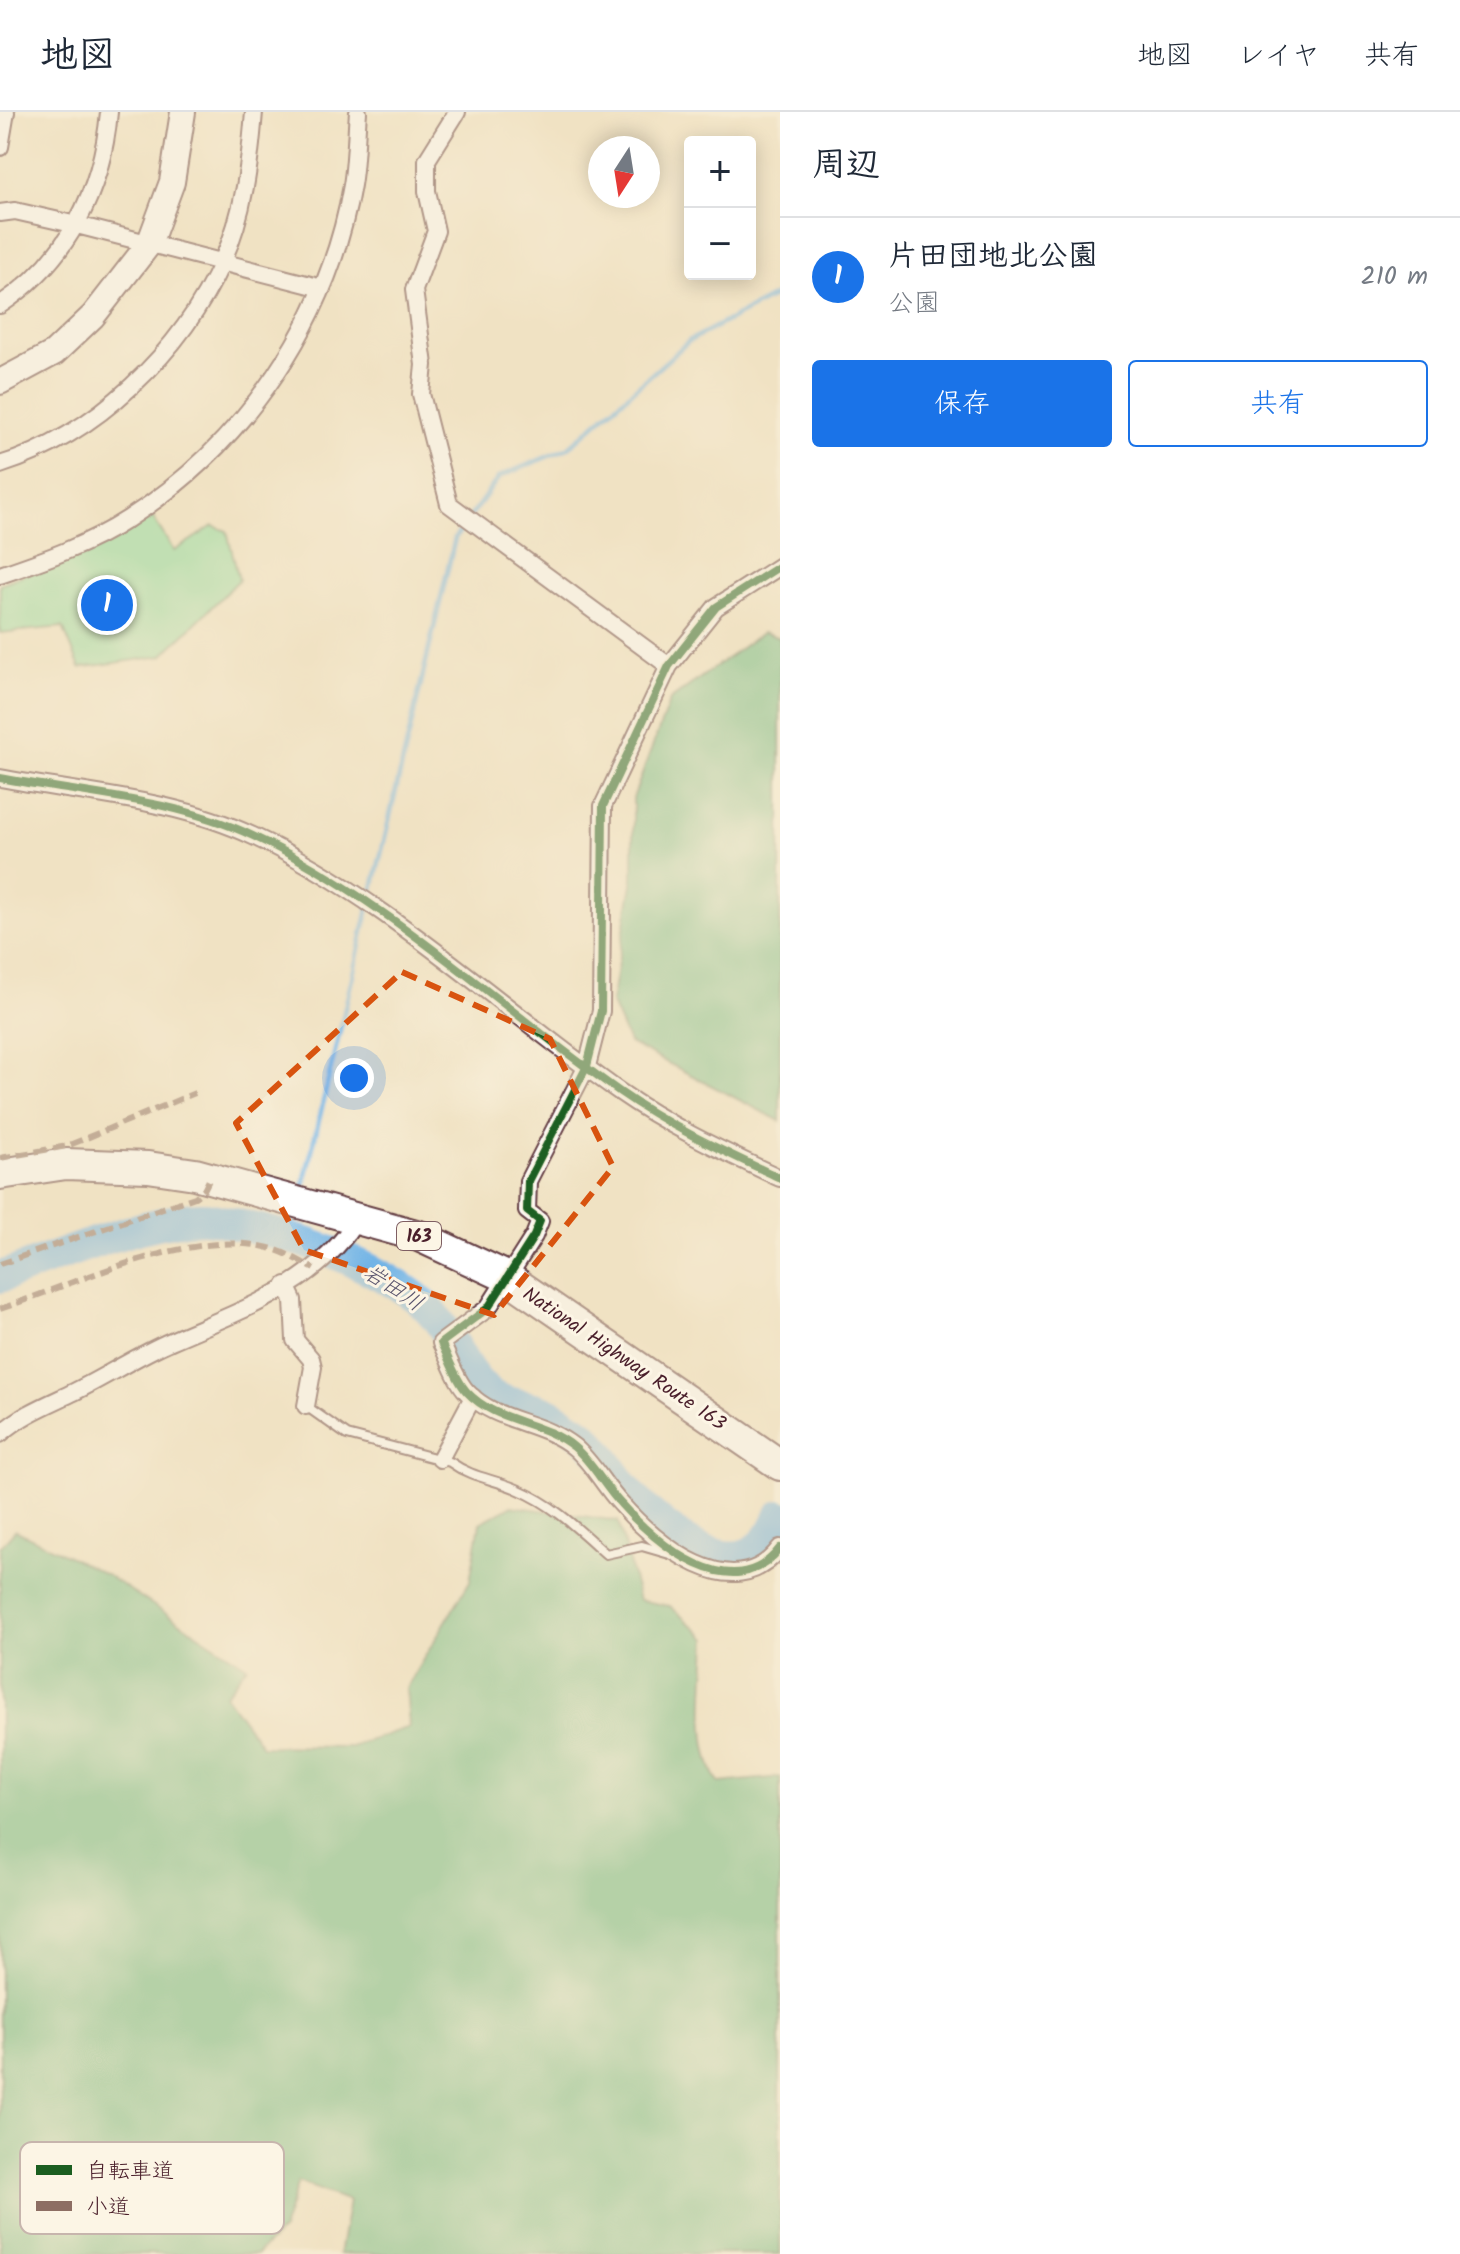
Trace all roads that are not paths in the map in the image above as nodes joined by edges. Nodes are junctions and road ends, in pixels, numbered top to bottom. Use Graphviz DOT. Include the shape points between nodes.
graph roads {
  1 [pos="6,112"];
  2 [pos="109,112"];
  3 [pos="183,112"];
  4 [pos="254,112"];
  5 [pos="358,112"];
  6 [pos="457,112"];
  7 [pos="0,147"];
  8 [pos="0,213"];
  9 [pos="77,225"];
  10 [pos="149,244"];
  11 [pos="223,262"];
  12 [pos="322,288"];
  13 [pos="0,305"];
  14 [pos="0,382"];
  15 [pos="0,465"];
  16 [pos="780,566"];
  17 [pos="0,575"];
  18 [pos="669,666"];
  19 [pos="0,778"];
  20 [pos="587,1066"];
  21 [pos="0,1174"];
  22 [pos="780,1178"];
  23 [pos="350,1231"];
  24 [pos="507,1277"];
  25 [pos="286,1285"];
  26 [pos="473,1397"];
  27 [pos="306,1406"];
  28 [pos="0,1434"];
  29 [pos="440,1459"];
  30 [pos="780,1465"];
  31 [pos="780,1548"];
  32 [pos="682,1556"];
  1 -- 7 [label="street"];
  2 -- 9 [label="street" via="95,186"];
  3 -- 10 [label="street" via="172,182"];
  4 -- 11 [label="street" via="238,221"];
  5 -- 12 [label="street" via="352,183"];
  6 -- 18 [label="street" via="427,160 436,231 414,290 424,365 421,394 449,504"];
  8 -- 9 [label="street" via="15,211"];
  9 -- 10 [label="street"];
  9 -- 13 [label="street" via="32,281"];
  10 -- 11 [label="street"];
  10 -- 14 [label="street" via="93,316 54,353"];
  11 -- 12 [label="street"];
  11 -- 15 [label="street" via="179,333 140,377 68,434"];
  12 -- 17 [label="street" via="266,388 212,452 127,520 53,557"];
  16 -- 18 [label="street" via="716,607"];
  18 -- 20 [label="street" via="603,806 601,1011"];
  19 -- 20 [label="street" via="162,806 212,820 289,853 377,910"];
  20 -- 22 [label="street" via="659,1117"];
  20 -- 24 [label="street" via="528,1181 527,1211 540,1221"];
  21 -- 23 [label="highway, National Highway Route 163 / 163" via="66,1164 195,1174"];
  23 -- 24 [label="highway, National Highway Route 163 / 163" via="419,1236"];
  23 -- 25 [label="street" via="317,1268"];
  24 -- 26 [label="street" via="488,1308 441,1343"];
  24 -- 30 [label="highway, National Highway Route 163 / 163"];
  25 -- 27 [label="street" via="293,1300 295,1340 313,1367"];
  25 -- 28 [label="street" via="251,1308 169,1341 22,1415"];
  26 -- 29 [label="street"];
  26 -- 32 [label="street" via="493,1412 539,1425 573,1447 622,1505"];
  27 -- 29 [label="lane" via="347,1435"];
  29 -- 32 [label="lane" via="459,1471 518,1489 558,1511 606,1554 642,1546"];
  31 -- 32 [label="street" via="764,1564 728,1573"];
}
